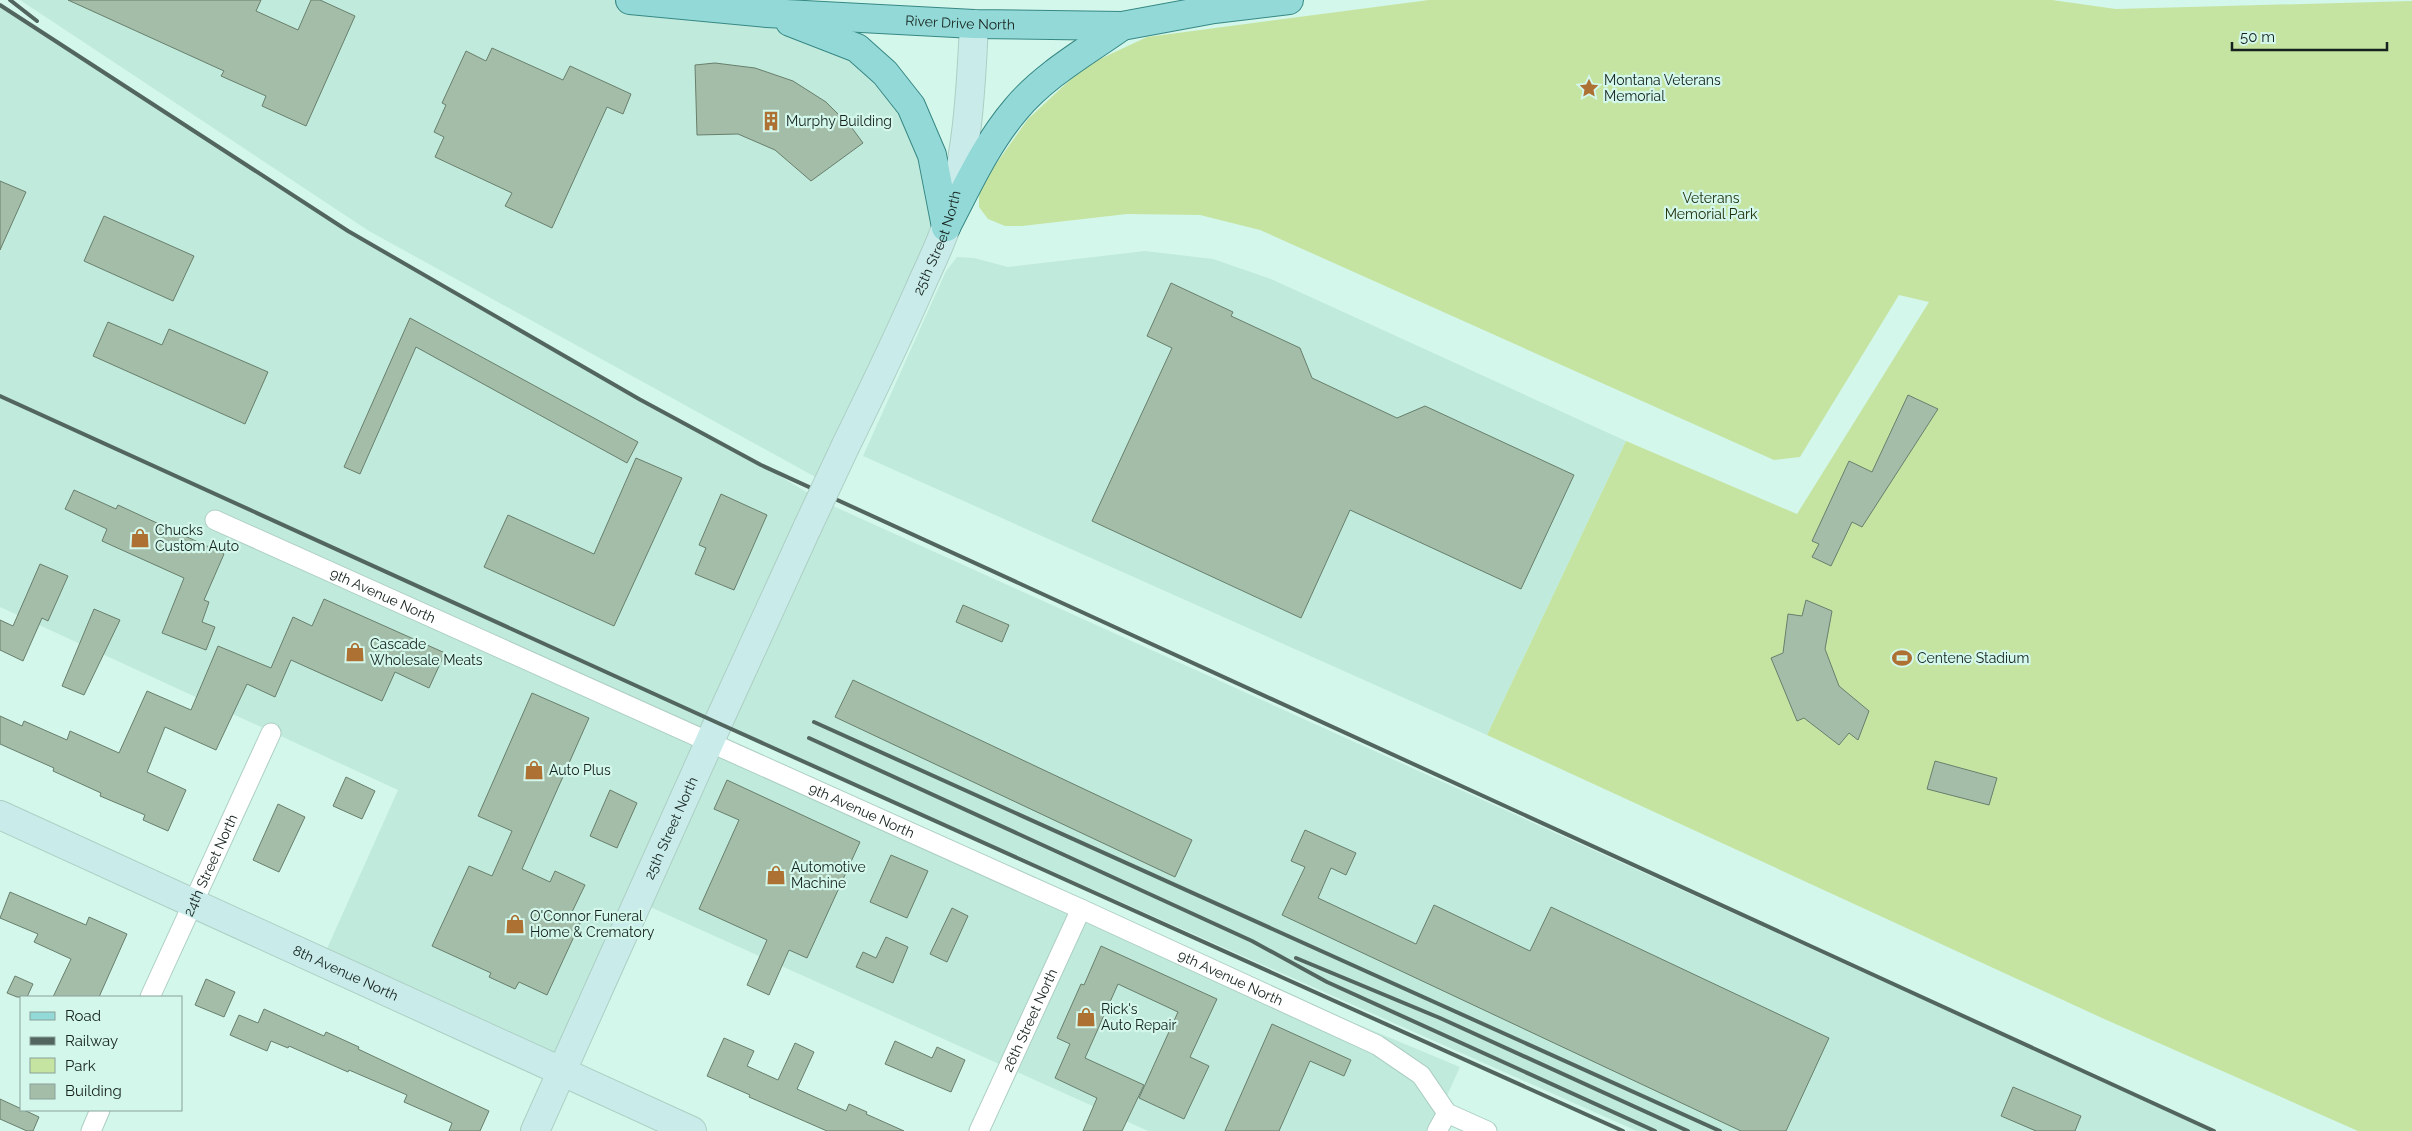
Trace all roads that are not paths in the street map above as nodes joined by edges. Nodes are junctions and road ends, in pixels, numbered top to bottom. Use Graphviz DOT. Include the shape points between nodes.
graph roads {
  1 [pos="630,0"];
  2 [pos="1289,0"];
  3 [pos="767,13"];
  4 [pos="974,24"];
  5 [pos="1122,26"];
  6 [pos="946,227"];
  7 [pos="215,520"];
  8 [pos="271,733"];
  9 [pos="710,742"];
  10 [pos="0,815"];
  11 [pos="193,903"];
  12 [pos="1081,909"];
  13 [pos="150,996"];
  14 [pos="561,1072"];
  15 [pos="100,1111"];
  16 [pos="1447,1113"];
  17 [pos="91,1131"];
  18 [pos="535,1131"];
  19 [pos="692,1131"];
  20 [pos="979,1131"];
  21 [pos="1438,1131"];
  22 [pos="1487,1131"];
  1 -- 3 [label="main road, River Drive North"];
  2 -- 5 [label="main road, River Drive North" via="1214,9"];
  3 -- 4 [label="main road, River Drive North"];
  3 -- 6 [label="main road" via="857,48 885,73 911,106 932,155"];
  4 -- 5 [label="main road, River Drive North"];
  4 -- 6 [label="street, 25th Street North" via="967,121"];
  5 -- 6 [label="main road" via="1048,79 1017,107 993,139"];
  6 -- 9 [label="street, 25th Street North, bridge" via="889,358"];
  7 -- 9 [label="street, 9th Avenue North"];
  8 -- 11 [label="street, 24th Street North"];
  9 -- 12 [label="street, 9th Avenue North"];
  9 -- 14 [label="street, 25th Street North"];
  10 -- 11 [label="street, 8th Avenue North"];
  11 -- 13 [label="street, 24th Street North"];
  11 -- 14 [label="street, 8th Avenue North"];
  12 -- 16 [label="street, 9th Avenue North" via="1377,1045 1421,1075"];
  12 -- 20 [label="street, 26th Street North"];
  14 -- 18 [label="street, 25th Street North"];
  14 -- 19 [label="street, 8th Avenue North"];
  15 -- 17 [label="street"];
  16 -- 21 [label="street"];
  16 -- 22 [label="street"];
}
